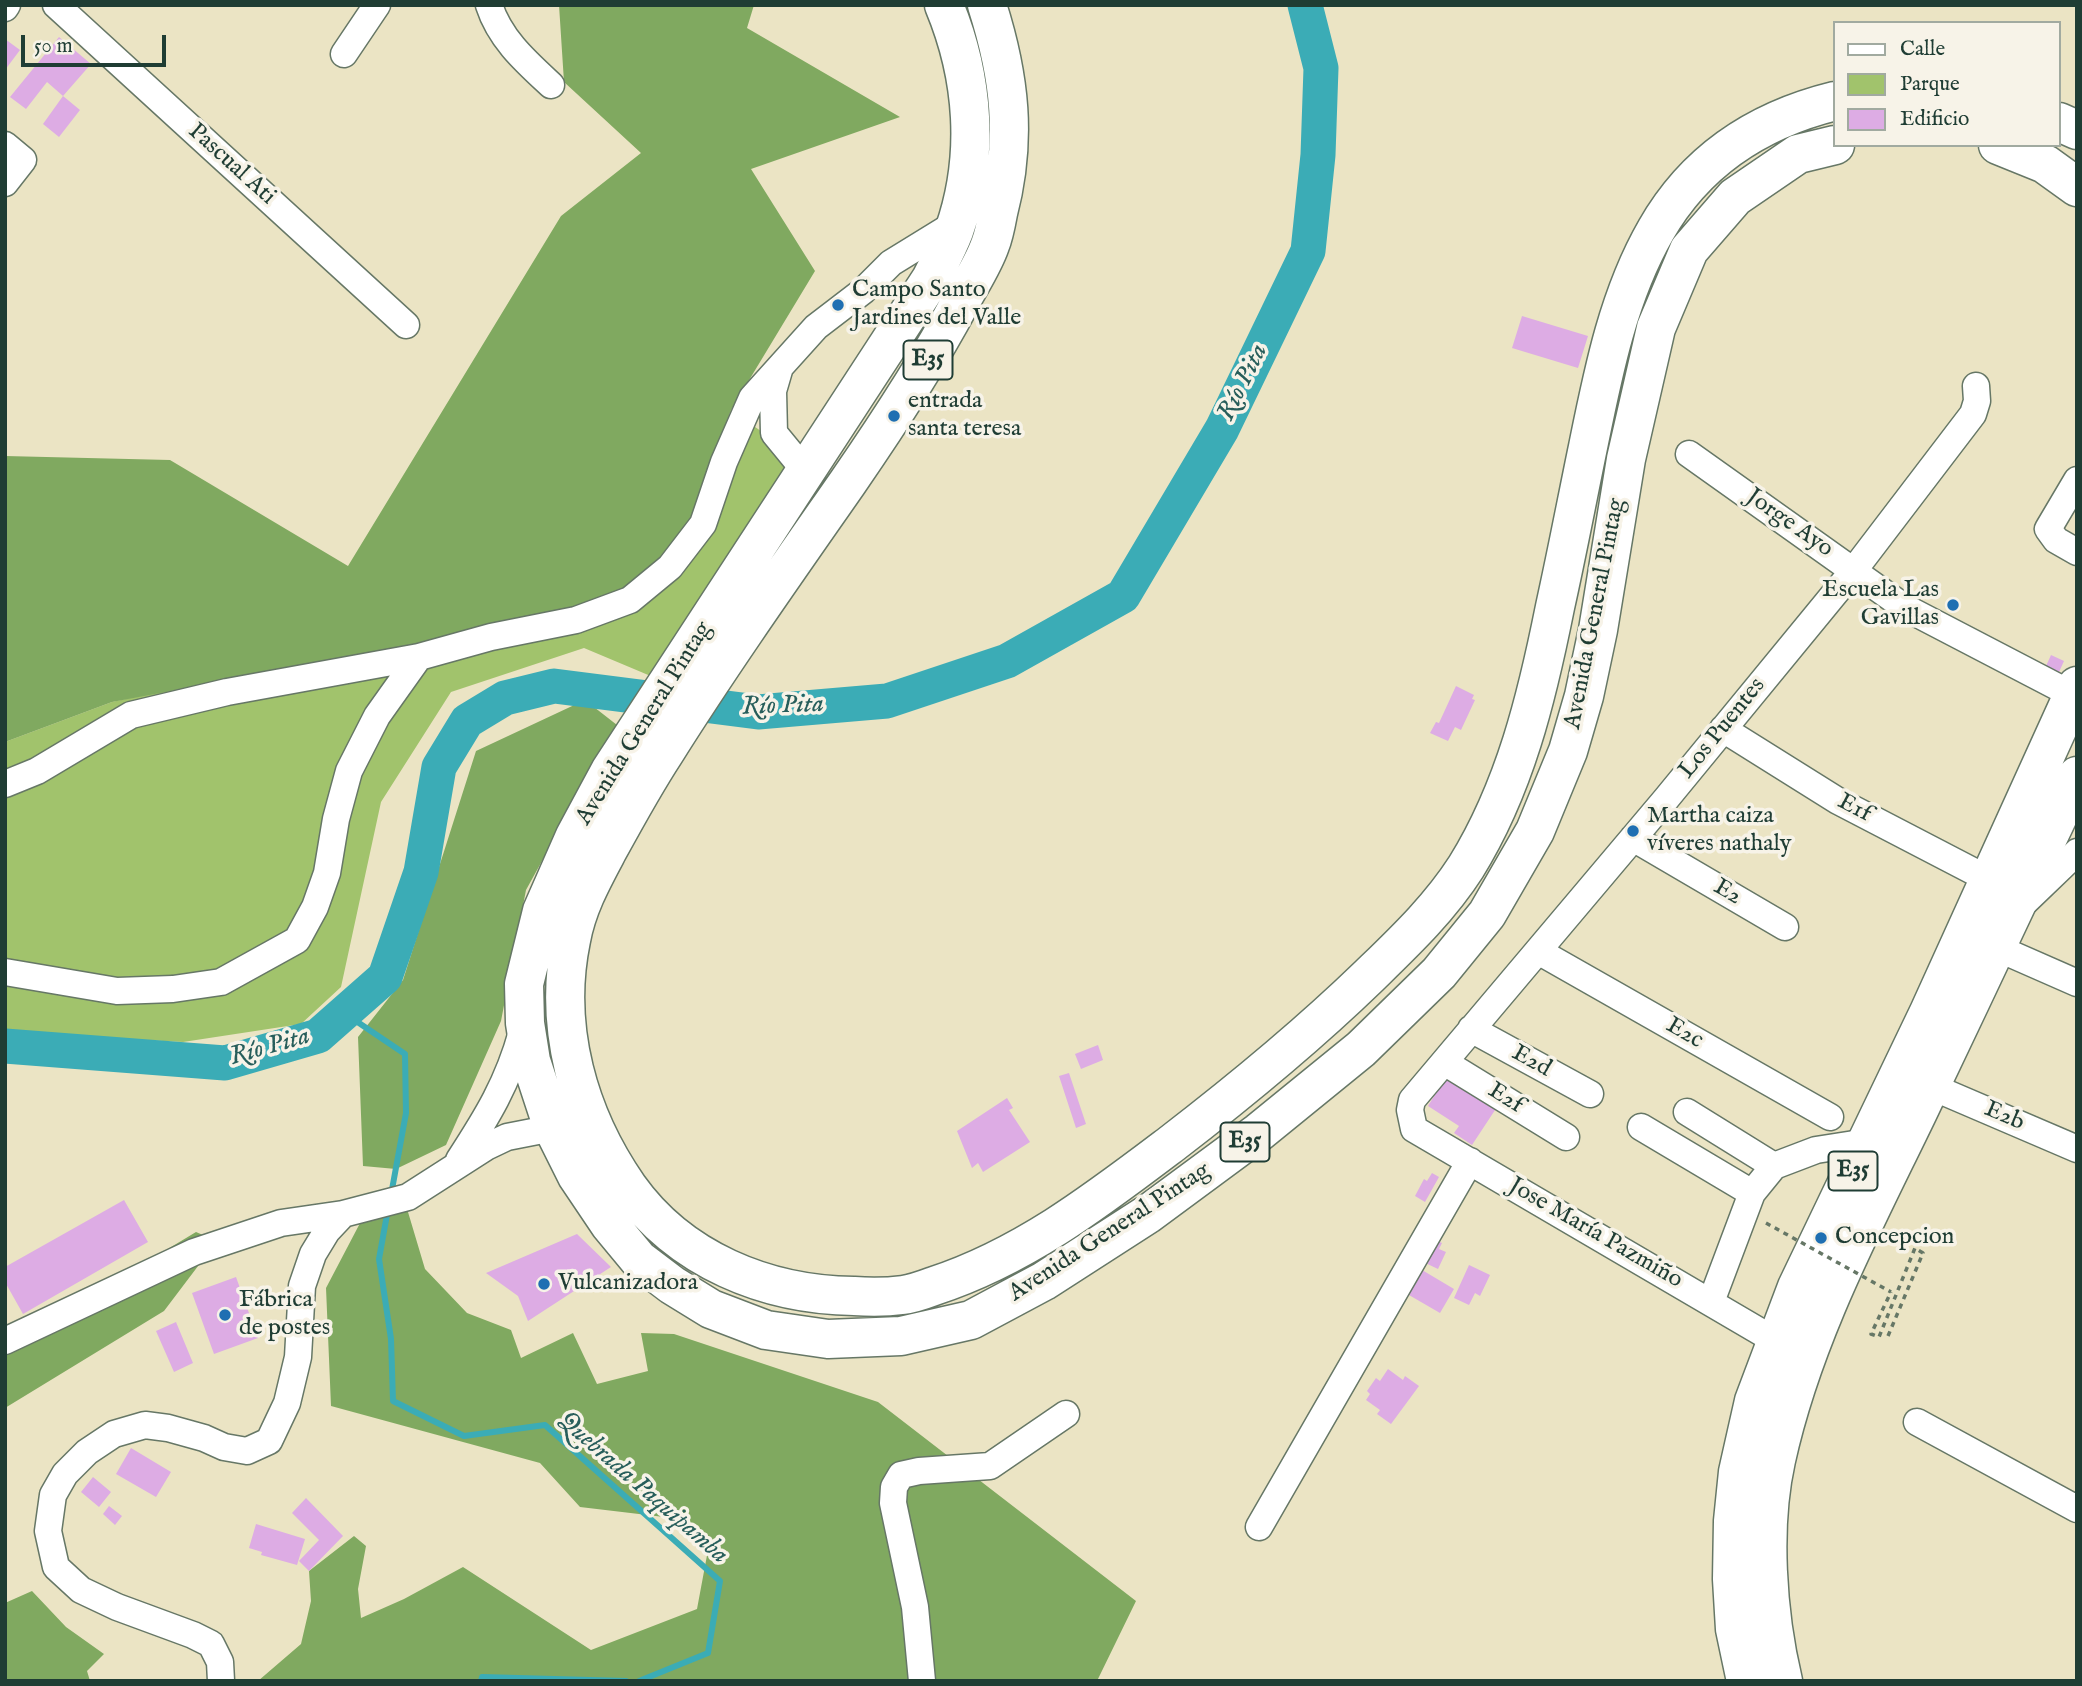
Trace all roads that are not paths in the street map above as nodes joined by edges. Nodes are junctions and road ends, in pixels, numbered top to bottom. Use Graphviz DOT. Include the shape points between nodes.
graph roads {
  1 [pos="56,5"];
  2 [pos="377,5"];
  3 [pos="489,5"];
  4 [pos="944,5"];
  5 [pos="987,5"];
  6 [pos="344,54"];
  7 [pos="551,85"];
  8 [pos="1834,101"];
  9 [pos="2061,123"];
  10 [pos="2077,130"];
  11 [pos="5,145"];
  12 [pos="1834,145"];
  13 [pos="2003,147"];
  14 [pos="5,183"];
  15 [pos="2077,187"];
  16 [pos="956,223"];
  17 [pos="405,325"];
  18 [pos="781,365"];
  19 [pos="1976,386"];
  20 [pos="737,432"];
  21 [pos="774,433"];
  22 [pos="1689,454"];
  23 [pos="806,472"];
  24 [pos="2077,480"];
  25 [pos="2077,552"];
  26 [pos="1854,570"];
  27 [pos="418,657"];
  28 [pos="703,660"];
  29 [pos="2075,691"];
  30 [pos="1723,729"];
  31 [pos="2077,776"];
  32 [pos="5,784"];
  33 [pos="1633,838"];
  34 [pos="2077,852"];
  35 [pos="1990,880"];
  36 [pos="1785,926"];
  37 [pos="2004,931"];
  38 [pos="1538,951"];
  39 [pos="5,972"];
  40 [pos="2077,984"];
  41 [pos="525,1023"];
  42 [pos="1471,1029"];
  43 [pos="1444,1062"];
  44 [pos="1930,1086"];
  45 [pos="1591,1094"];
  46 [pos="1687,1112"];
  47 [pos="1830,1117"];
  48 [pos="1641,1127"];
  49 [pos="553,1128"];
  50 [pos="1414,1129"];
  51 [pos="1566,1137"];
  52 [pos="1867,1142"];
  53 [pos="2077,1149"];
  54 [pos="1470,1161"];
  55 [pos="456,1164"];
  56 [pos="1774,1166"];
  57 [pos="1752,1193"];
  58 [pos="350,1212"];
  59 [pos="1711,1302"];
  60 [pos="5,1341"];
  61 [pos="1776,1341"];
  62 [pos="1066,1414"];
  63 [pos="1916,1422"];
  64 [pos="2077,1509"];
  65 [pos="1259,1527"];
  66 [pos="221,1681"];
  67 [pos="922,1681"];
  68 [pos="1746,1681"];
  69 [pos="1783,1681"];
  1 -- 17 [label="street, Pascual Ati"];
  2 -- 6 [label="street"];
  3 -- 7 [label="street" via="504,37"];
  4 -- 16 [label="highway, Avenida General Pintag / E35" via="956,33 970,96 971,144"];
  5 -- 28 [label="highway, Avenida General Pintag / E35" via="1007,83 1010,129 1008,175 991,244 894,416"];
  8 -- 28 [label="highway, Avenida General Pintag / E35" via="1770,123 1727,148 1693,180 1659,224 1629,283 1599,394 1539,687 1520,750 1467,864 1433,914 1320,1024 1210,1115 1065,1223 961,1278 906,1295 852,1297 801,1294 734,1273 699,1254 637,1199 593,1126 575,1082 564,986 570,940 581,902"];
  9 -- 10 [label="highway"];
  11 -- 14 [label="street" via="23,160"];
  12 -- 49 [label="highway, Avenida General Pintag / E35" via="1798,155 1735,197 1689,250 1656,328 1626,459 1598,630 1568,751 1535,831 1487,914 1438,973 1361,1049 1259,1132 1147,1214 1044,1281 971,1320 901,1336 828,1339 766,1330 712,1309 671,1286 639,1260 610,1225"];
  13 -- 15 [label="highway" via="2045,164"];
  16 -- 18 [label="street" via="891,263 816,327"];
  16 -- 23 [label="highway, Avenida General Pintag / E35" via="931,279"];
  18 -- 20 [label="street" via="752,398"];
  18 -- 21 [label="street" via="773,391"];
  19 -- 26 [label="street, Los Puentes" via="1973,414"];
  20 -- 21 [label="street"];
  20 -- 27 [label="street" via="703,523 670,567 630,600 576,620"];
  21 -- 23 [label="street"];
  22 -- 26 [label="street, Jorge Ayo"];
  23 -- 28 [label="highway, Avenida General Pintag / E35"];
  24 -- 25 [label="street" via="2048,528 2056,540"];
  26 -- 29 [label="street, Jorge Ayo" via="1904,607"];
  26 -- 30 [label="street, Los Puentes"];
  27 -- 32 [label="street" via="227,692 131,715 37,771"];
  27 -- 39 [label="street" via="377,716 349,771 327,873 297,940 221,982 173,989 117,991"];
  28 -- 41 [label="highway, Avenida General Pintag / E35" via="610,771 575,836 542,911 524,984"];
  29 -- 35 [label="highway, E35"];
  30 -- 33 [label="street, Los Puentes"];
  30 -- 35 [label="street, E1f" via="1838,801"];
  31 -- 37 [label="highway, E35"];
  33 -- 36 [label="street, E2"];
  33 -- 38 [label="street, Los Puentes"];
  34 -- 37 [label="street"];
  35 -- 52 [label="highway, E35"];
  37 -- 40 [label="street"];
  37 -- 44 [label="highway, E35"];
  38 -- 42 [label="street, Los Puentes"];
  38 -- 47 [label="street, E2c"];
  41 -- 49 [label="highway, Avenida General Pintag / E35" via="531,1061"];
  41 -- 55 [label="street" via="496,1102"];
  42 -- 43 [label="street, Los Puentes"];
  42 -- 45 [label="street, E2d"];
  43 -- 50 [label="street, Los Puentes" via="1412,1100 1409,1110"];
  43 -- 51 [label="street, E2f"];
  44 -- 53 [label="street, E2b"];
  44 -- 69 [label="highway, E35" via="1828,1303 1776,1461 1770,1511 1770,1612"];
  46 -- 56 [label="street"];
  48 -- 57 [label="street"];
  49 -- 55 [label="street" via="507,1137"];
  50 -- 54 [label="street, Jose María Pazmiño"];
  52 -- 56 [label="street" via="1816,1150"];
  52 -- 61 [label="highway, E35"];
  54 -- 59 [label="street, Jose María Pazmiño"];
  54 -- 65 [label="street"];
  55 -- 58 [label="street" via="408,1197"];
  56 -- 57 [label="street"];
  57 -- 59 [label="street"];
  58 -- 60 [label="street" via="281,1223 194,1252"];
  58 -- 66 [label="street" via="327,1231 313,1254 302,1286 298,1357 287,1403 269,1441 247,1451 145,1425 114,1434 87,1452 65,1474 53,1495 48,1531 57,1567 81,1590 211,1644 220,1662"];
  59 -- 61 [label="street, Jose María Pazmiño"];
  61 -- 68 [label="highway, E35" via="1738,1472 1733,1521 1735,1629"];
  62 -- 67 [label="street" via="990,1466 919,1471 901,1475 894,1487 893,1503 915,1607"];
  63 -- 64 [label="street"];
}
